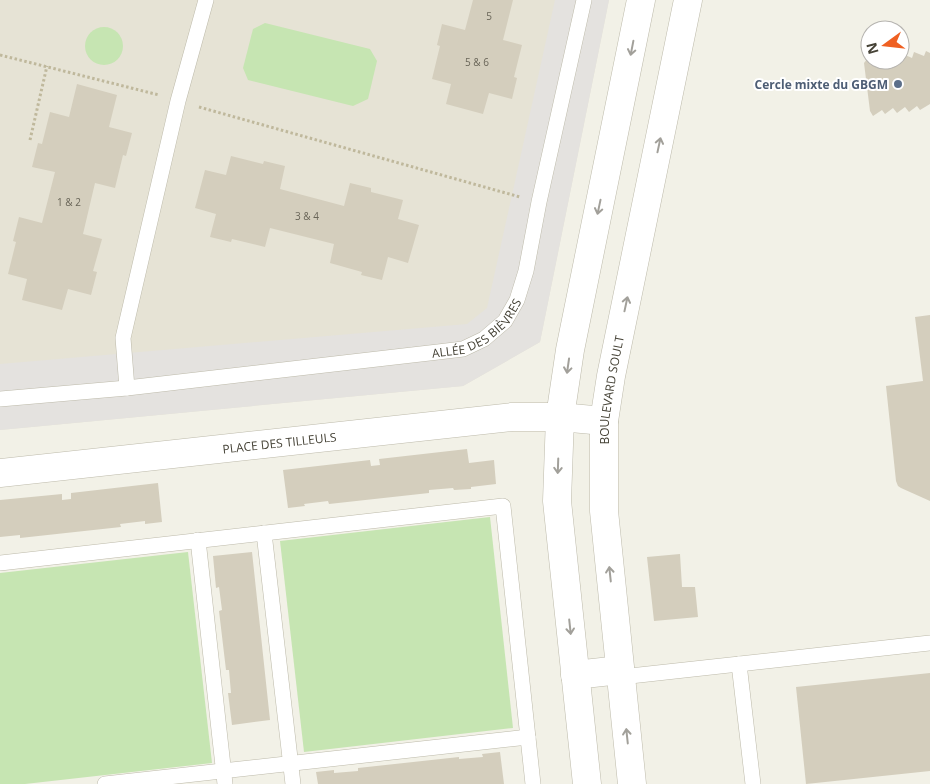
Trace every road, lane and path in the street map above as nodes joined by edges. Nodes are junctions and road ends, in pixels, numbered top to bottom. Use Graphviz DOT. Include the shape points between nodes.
graph roads {
  1 [pos="206,0"];
  2 [pos="584,0"];
  3 [pos="641,0"];
  4 [pos="688,0"];
  5 [pos="0,55"];
  6 [pos="47,66"];
  7 [pos="178,101"];
  8 [pos="30,140"];
  9 [pos="539,202"];
  10 [pos="127,388"];
  11 [pos="0,399"];
  12 [pos="560,417"];
  13 [pos="604,421"];
  14 [pos="0,473"];
  15 [pos="264,533"];
  16 [pos="198,540"];
  17 [pos="0,563"];
  18 [pos="930,643"];
  19 [pos="739,664"];
  20 [pos="620,674"];
  21 [pos="575,675"];
  22 [pos="528,737"];
  23 [pos="291,763"];
  24 [pos="224,777"];
  25 [pos="105,784"];
  26 [pos="293,784"];
  27 [pos="533,784"];
  28 [pos="587,784"];
  29 [pos="632,784"];
  30 [pos="753,784"];
  1 -- 7 [label="lane"];
  2 -- 9 [label="lane, ALLÉE DES BIÈVRES"];
  3 -- 12 [label="street, one-way" via="570,350"];
  13 -- 4 [label="street, BOULEVARD SOULT, one-way"];
  5 -- 6 [label="path"];
  6 -- 7 [label="path"];
  6 -- 8 [label="path"];
  7 -- 9 [label="path"];
  7 -- 10 [label="lane" via="123,338"];
  9 -- 10 [label="lane, ALLÉE DES BIÈVRES" via="517,300 505,321 463,349"];
  10 -- 11 [label="lane, ALLÉE DES BIÈVRES"];
  12 -- 13 [label="street, PLACE DES TILLEULS"];
  12 -- 14 [label="street, PLACE DES TILLEULS" via="512,417"];
  12 -- 21 [label="street, one-way" via="557,499"];
  20 -- 13 [label="street, BOULEVARD SOULT, one-way" via="604,511"];
  15 -- 16 [label="lane"];
  15 -- 22 [label="lane" via="503,506"];
  15 -- 23 [label="lane"];
  16 -- 17 [label="lane"];
  16 -- 24 [label="lane"];
  18 -- 19 [label="lane"];
  19 -- 20 [label="lane"];
  19 -- 30 [label="lane"];
  20 -- 21 [label="street"];
  29 -- 20 [label="street, BOULEVARD SOULT, one-way"];
  21 -- 28 [label="street"];
  22 -- 23 [label="lane"];
  22 -- 27 [label="lane"];
  23 -- 24 [label="lane"];
  23 -- 26 [label="lane"];
  24 -- 25 [label="lane"];
}
